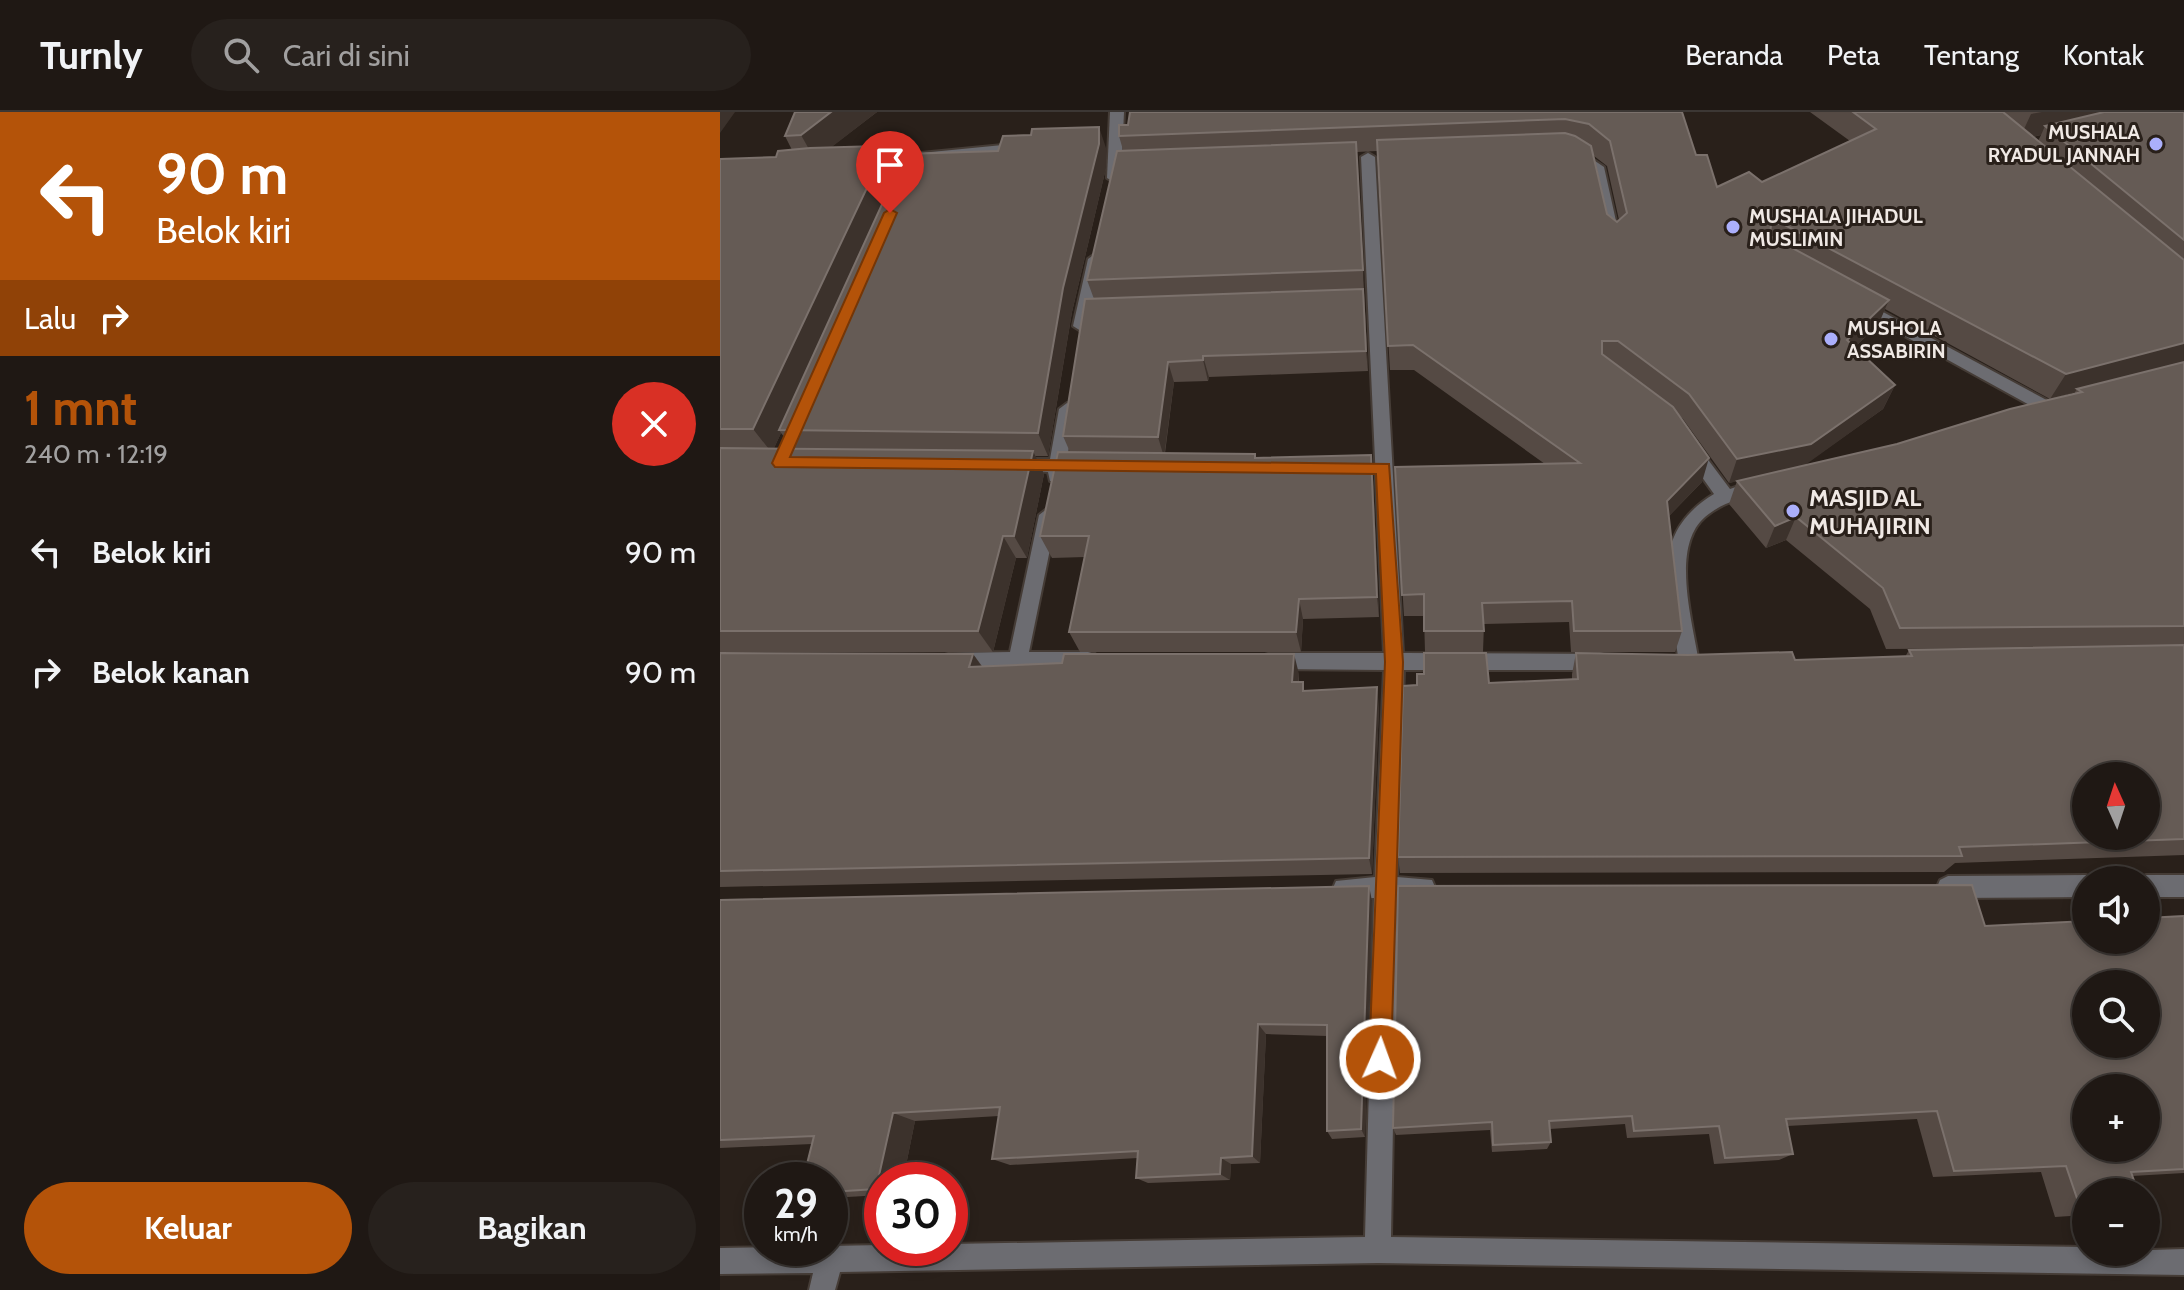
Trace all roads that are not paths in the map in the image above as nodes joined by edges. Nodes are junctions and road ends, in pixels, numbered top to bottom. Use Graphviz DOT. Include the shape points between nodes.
graph roads {
  1 [pos="1117,112"];
  2 [pos="1040,145"];
  3 [pos="1563,151"];
  4 [pos="1368,157"];
  5 [pos="840,165"];
  6 [pos="1110,197"];
  7 [pos="1613,239"];
  8 [pos="1100,240"];
  9 [pos="1839,293"];
  10 [pos="1078,342"];
  11 [pos="1071,389"];
  12 [pos="2018,417"];
  13 [pos="1684,438"];
  14 [pos="996,465"];
  15 [pos="1058,466"];
  16 [pos="1104,466"];
  17 [pos="1767,485"];
  18 [pos="1724,494"];
  19 [pos="1018,660"];
  20 [pos="1112,660"];
  21 [pos="924,661"];
  22 [pos="1253,661"];
  23 [pos="1394,662"];
  24 [pos="1627,663"];
  25 [pos="1690,663"];
  26 [pos="2072,886"];
  27 [pos="2160,886"];
  28 [pos="2184,886"];
  29 [pos="1388,887"];
  30 [pos="1451,887"];
  31 [pos="1927,887"];
  32 [pos="1324,889"];
  33 [pos="1378,1250"];
  34 [pos="848,1259"];
  35 [pos="720,1261"];
  36 [pos="744,1261"];
  37 [pos="2184,1262"];
  38 [pos="828,1266"];
  39 [pos="822,1290"];
  1 -- 6 [label="street" via="1111,138 1124,168"];
  2 -- 5 [label="street" via="912,165"];
  3 -- 7 [label="street" via="1597,167"];
  4 -- 23 [label="street" via="1376,468"];
  8 -- 10 [label="street" via="1091,311"];
  9 -- 12 [label="street" via="2056,406"];
  11 -- 15 [label="street"];
  13 -- 18 [label="street"];
  14 -- 15 [label="street"];
  15 -- 16 [label="street"];
  15 -- 19 [label="street"];
  17 -- 18 [label="street"];
  18 -- 25 [label="street" via="1692,515 1678,542"];
  19 -- 20 [label="street"];
  19 -- 21 [label="street"];
  22 -- 23 [label="street"];
  23 -- 24 [label="street"];
  23 -- 29 [label="street"];
  26 -- 31 [label="street"];
  27 -- 28 [label="street"];
  29 -- 30 [label="street"];
  29 -- 32 [label="street"];
  29 -- 33 [label="street"];
  33 -- 34 [label="street"];
  33 -- 37 [label="street"];
  35 -- 36 [label="street"];
  38 -- 39 [label="street"];
}
